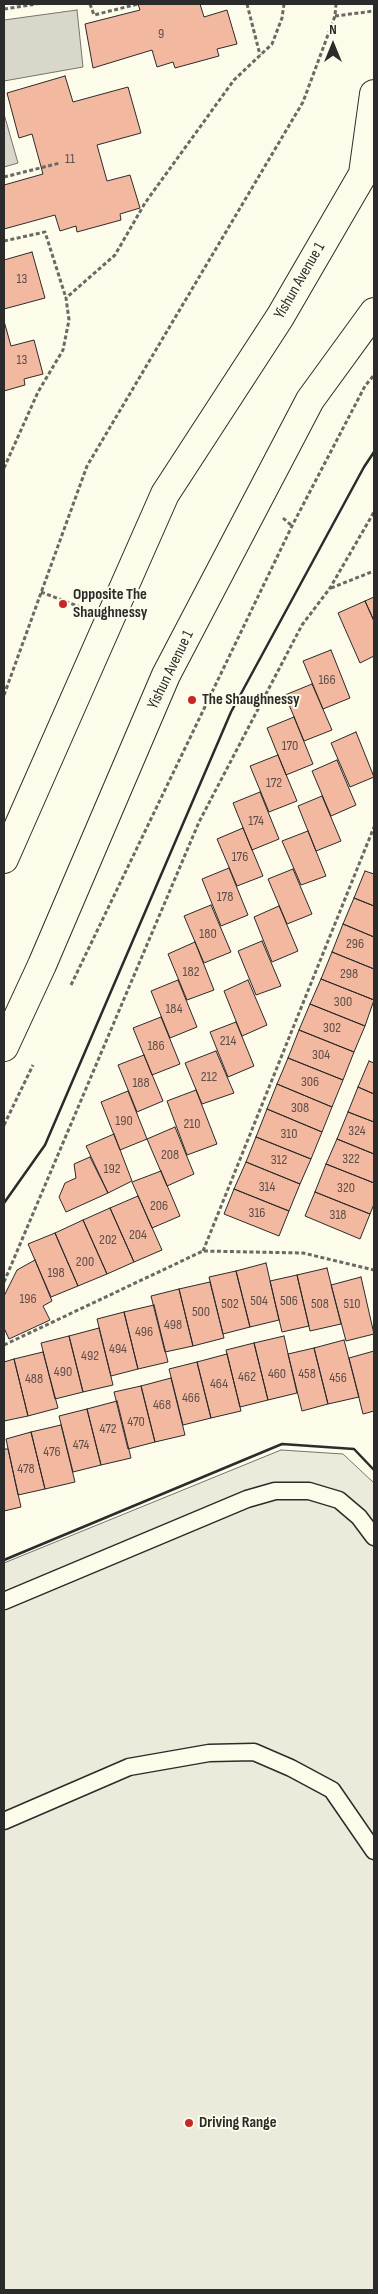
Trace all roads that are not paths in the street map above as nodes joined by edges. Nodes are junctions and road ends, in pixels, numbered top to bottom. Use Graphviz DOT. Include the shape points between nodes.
graph roads {
  1 [pos="374,94"];
  2 [pos="368,168"];
  3 [pos="374,312"];
  4 [pos="4,859"];
  5 [pos="4,1046"];
  6 [pos="374,1537"];
  7 [pos="4,1601"];
  8 [pos="4,1821"];
  9 [pos="374,1851"];
  1 -- 2 [label="main road"];
  2 -- 4 [label="main road, Yishun Avenue 1" via="280,317 165,494"];
  3 -- 5 [label="main road, Yishun Avenue 1" via="310,400 166,676"];
  6 -- 7 [label="lane" via="359,1517 338,1500 309,1490 275,1490"];
  8 -- 9 [label="lane" via="129,1767 209,1753 254,1752 332,1790"];
}
